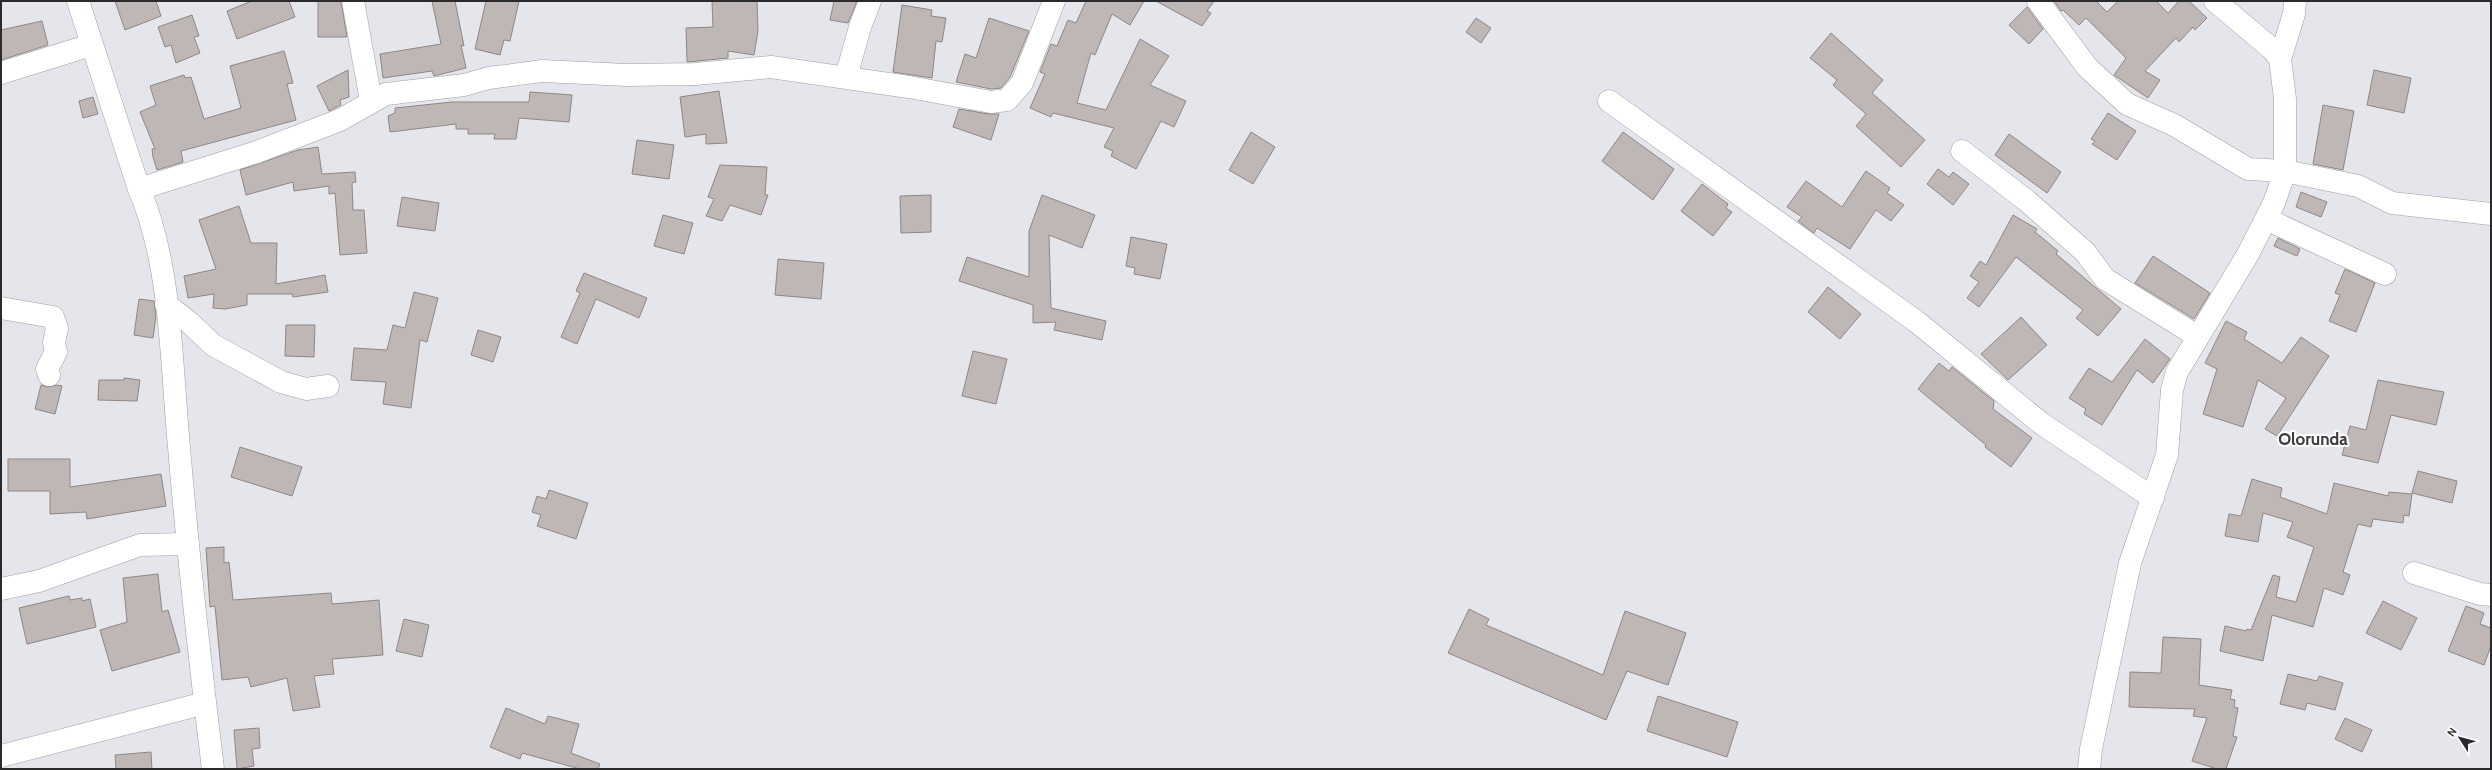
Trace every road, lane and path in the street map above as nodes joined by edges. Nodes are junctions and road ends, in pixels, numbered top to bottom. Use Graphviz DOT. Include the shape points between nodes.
graph roads {
  1 [pos="78,1"];
  2 [pos="353,1"];
  3 [pos="870,1"];
  4 [pos="1054,1"];
  5 [pos="2038,1"];
  6 [pos="2215,1"];
  7 [pos="2295,1"];
  8 [pos="91,45"];
  9 [pos="2280,59"];
  10 [pos="1,73"];
  11 [pos="846,78"];
  12 [pos="371,101"];
  13 [pos="1609,101"];
  14 [pos="1962,151"];
  15 [pos="2285,170"];
  16 [pos="139,189"];
  17 [pos="2491,214"];
  18 [pos="2266,219"];
  19 [pos="2385,274"];
  20 [pos="166,304"];
  21 [pos="1,308"];
  22 [pos="2197,336"];
  23 [pos="49,375"];
  24 [pos="328,386"];
  25 [pos="2153,498"];
  26 [pos="187,544"];
  27 [pos="2414,573"];
  28 [pos="1,589"];
  29 [pos="2491,596"];
  30 [pos="205,703"];
  31 [pos="1,756"];
  32 [pos="213,769"];
  33 [pos="2089,769"];
  1 -- 8 [label="street"];
  2 -- 12 [label="street"];
  3 -- 11 [label="street"];
  4 -- 11 [label="street" via="1022,83 1007,100 991,102"];
  5 -- 15 [label="street" via="2087,67 2128,104 2174,125 2248,169"];
  6 -- 9 [label="street" via="2272,49"];
  7 -- 9 [label="street" via="2294,14"];
  8 -- 10 [label="street"];
  8 -- 16 [label="street"];
  9 -- 15 [label="street" via="2286,99"];
  11 -- 12 [label="street" via="771,67 695,74 627,75 542,70 489,78 464,85 386,94"];
  12 -- 16 [label="street" via="340,120 257,152"];
  13 -- 25 [label="street" via="1918,322 2042,424"];
  14 -- 22 [label="street" via="2027,201 2085,252 2105,279"];
  15 -- 17 [label="street" via="2358,186 2392,203"];
  15 -- 18 [label="street"];
  16 -- 20 [label="street" via="152,218"];
  18 -- 19 [label="street"];
  18 -- 22 [label="street" via="2248,254"];
  20 -- 24 [label="street" via="213,345 281,382 306,389"];
  20 -- 26 [label="street"];
  21 -- 23 [label="street" via="53,317 57,328 54,335 56,352 48,369"];
  22 -- 25 [label="street" via="2177,372 2172,390 2167,455"];
  25 -- 33 [label="street" via="2130,562 2092,741"];
  26 -- 28 [label="street" via="140,545 39,581"];
  26 -- 30 [label="street"];
  27 -- 29 [label="street"];
  30 -- 31 [label="street"];
  30 -- 32 [label="street"];
}
